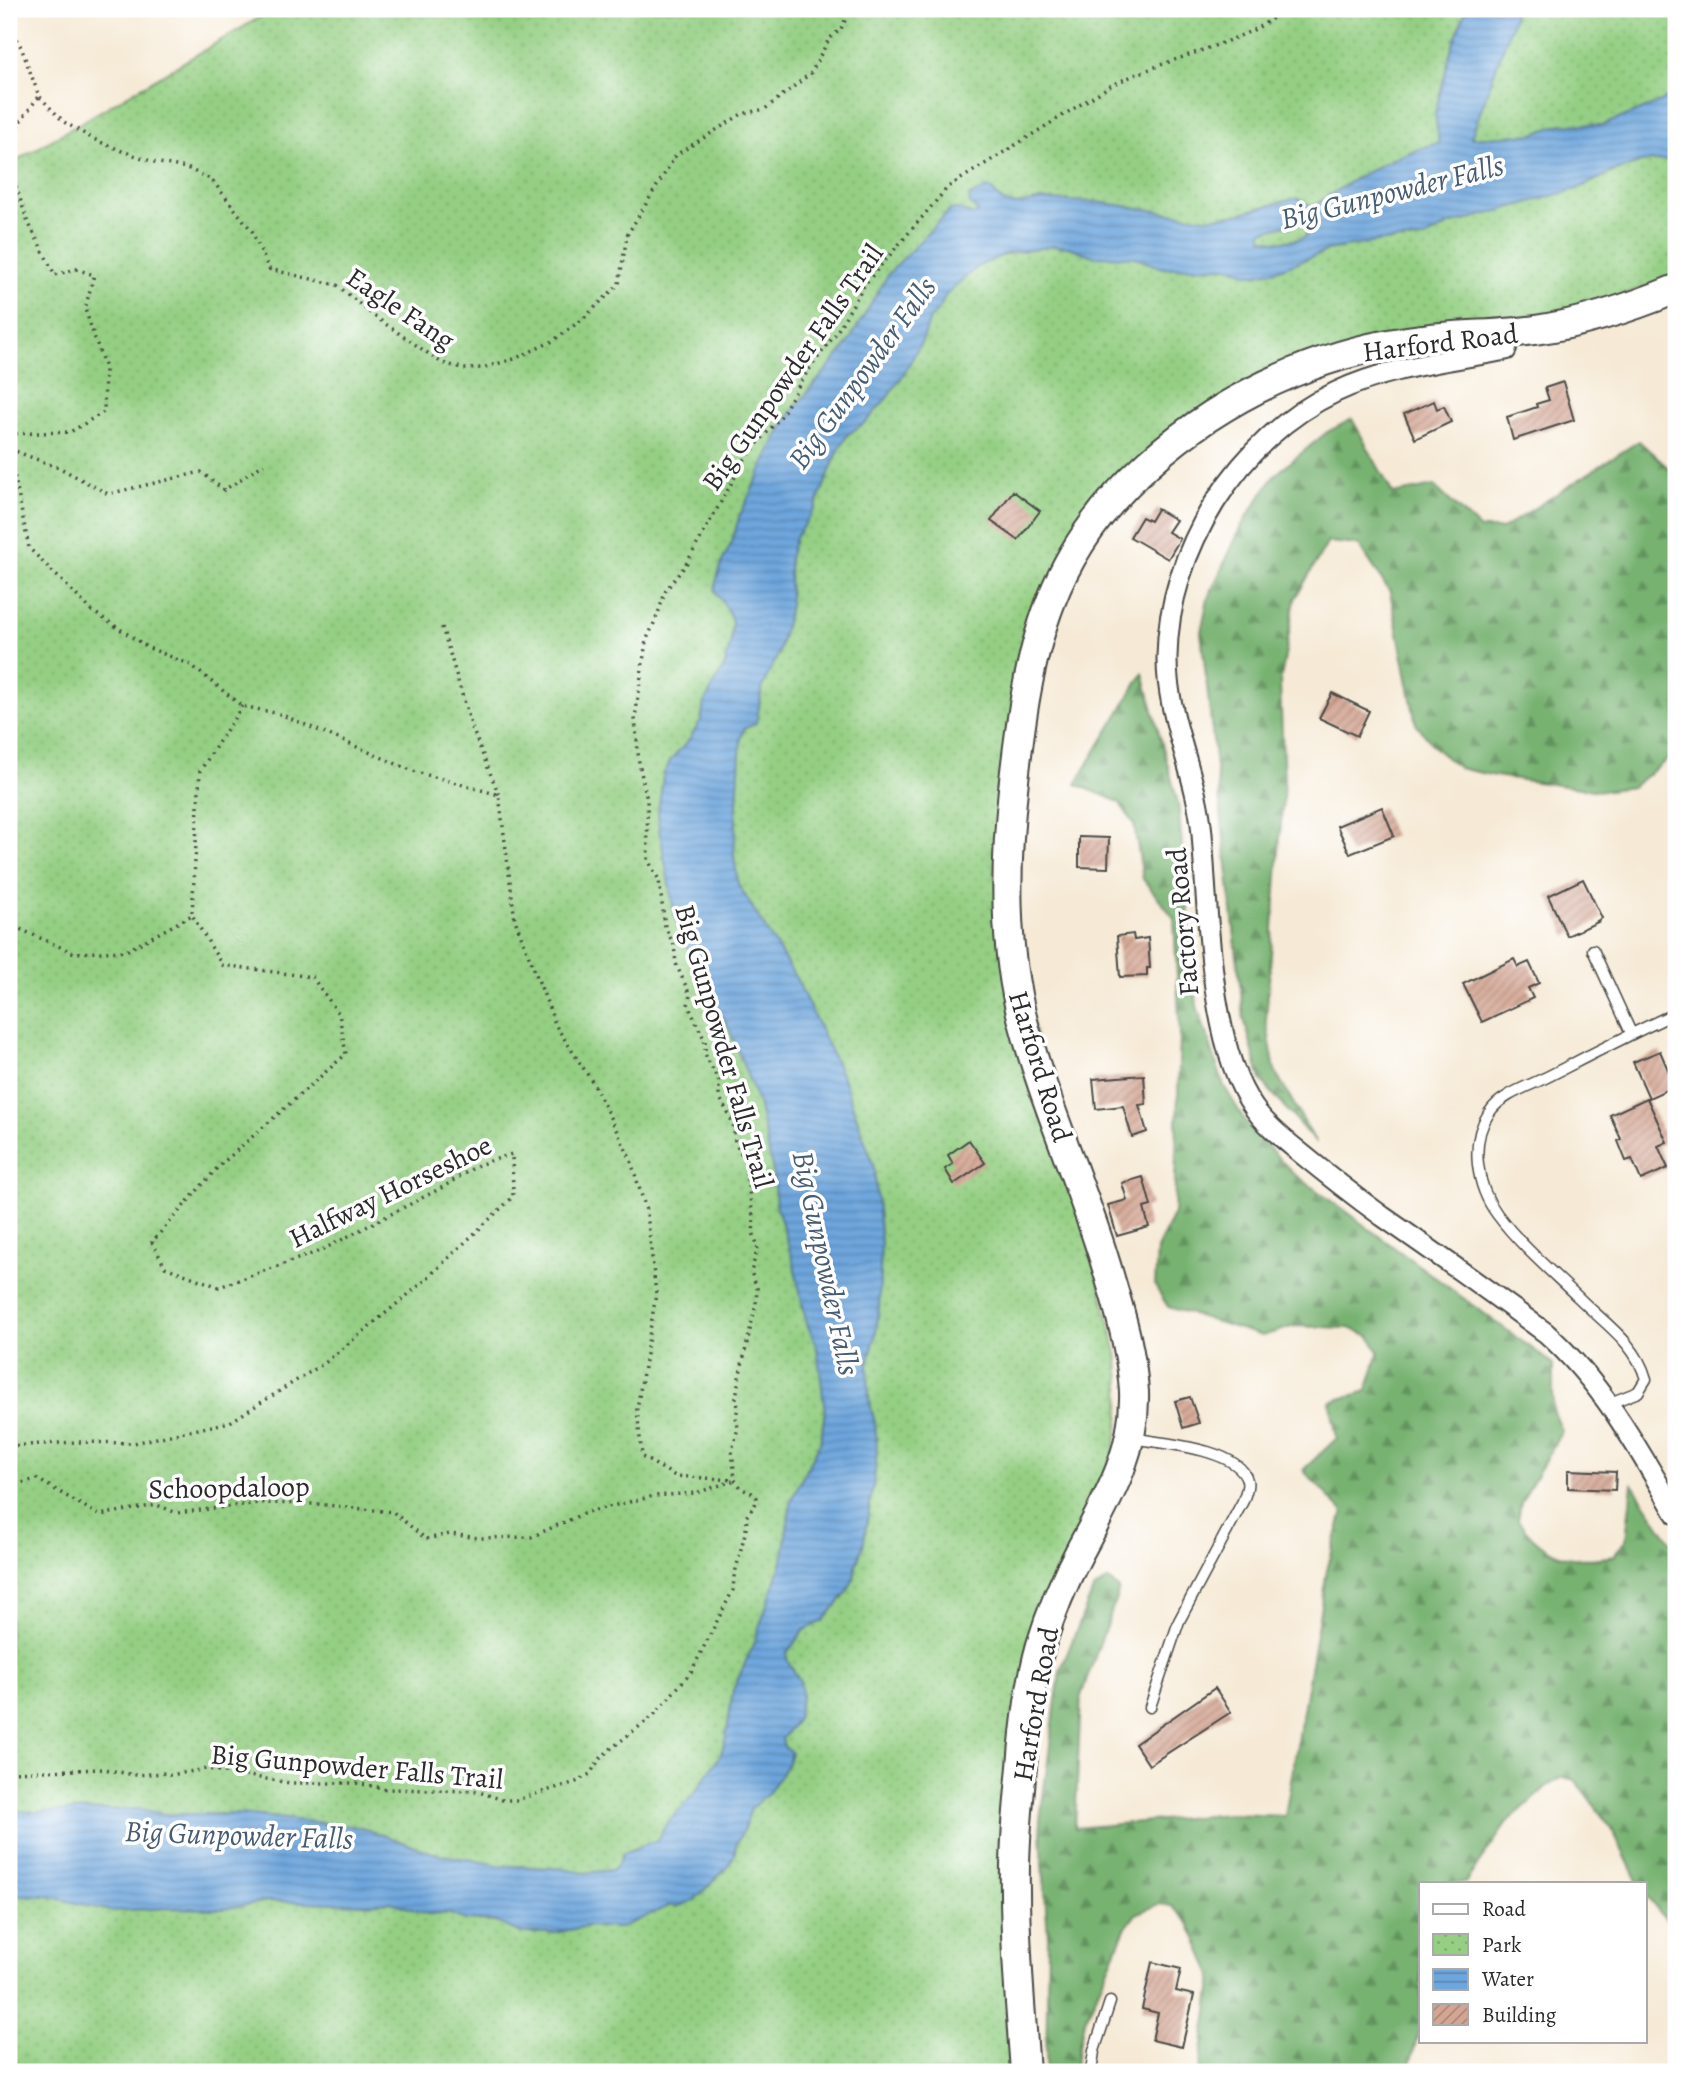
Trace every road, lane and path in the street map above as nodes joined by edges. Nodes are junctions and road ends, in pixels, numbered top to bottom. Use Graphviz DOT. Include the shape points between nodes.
graph roads {
  1 [pos="847,9"];
  2 [pos="1287,9"];
  3 [pos="9,27"];
  4 [pos="39,96"];
  5 [pos="1676,289"];
  6 [pos="1510,333"];
  7 [pos="9,434"];
  8 [pos="9,449"];
  9 [pos="264,464"];
  10 [pos="442,627"];
  11 [pos="242,706"];
  12 [pos="499,795"];
  13 [pos="192,915"];
  14 [pos="9,921"];
  15 [pos="1593,950"];
  16 [pos="1676,1013"];
  17 [pos="1631,1033"];
  18 [pos="1610,1403"];
  19 [pos="1131,1438"];
  20 [pos="9,1446"];
  21 [pos="735,1480"];
  22 [pos="9,1486"];
  23 [pos="1676,1514"];
  24 [pos="1150,1707"];
  25 [pos="9,1772"];
  26 [pos="1110,2001"];
  27 [pos="1026,2072"];
  28 [pos="1091,2072"];
  1 -- 4 [label="path, Eagle Fang" via="841,29 829,39 811,74 765,109 742,114 676,155 627,235 619,284 551,342 482,368 442,363 337,285 270,269 252,231 212,180 93,139 64,122"];
  2 -- 21 [label="path, Big Gunpowder Falls Trail" via="1252,31 1110,86 948,187 865,284 781,416 745,459 685,566 666,590 646,641 635,718 647,800 648,860 659,880 665,928 690,995 688,1005 705,1041 719,1096 744,1158 758,1247 751,1272 757,1288 755,1304 736,1398"];
  3 -- 4 [label="path"];
  4 -- 7 [label="path" via="19,123 9,165 27,220 55,275 76,269 94,275 85,309 105,368 104,412 70,432"];
  5 -- 6 [label="main road, Harford Road" via="1585,321"];
  6 -- 18 [label="street, Factory Road" via="1506,350 1406,369 1335,392 1304,410 1252,455 1230,480 1192,544 1170,619 1168,682 1171,711 1201,823 1218,1007 1234,1068 1254,1109 1337,1184 1546,1333 1573,1356"];
  6 -- 19 [label="main road, Harford Road" via="1422,339 1357,352 1289,374 1232,402 1165,450 1125,488 1093,526 1051,599 1030,674 1015,777 1007,861 1010,944 1029,1044 1087,1204 1125,1334 1134,1385"];
  8 -- 9 [label="path" via="62,469 108,494 201,472 224,490"];
  8 -- 11 [label="path" via="29,548 92,611 149,648 191,665"];
  10 -- 12 [label="path" via="472,728"];
  11 -- 12 [label="path" via="280,714 413,771"];
  11 -- 13 [label="path" via="200,771"];
  12 -- 21 [label="path" via="515,920 556,1026 593,1083 630,1158 647,1213 656,1294 637,1409 642,1457 675,1476"];
  13 -- 14 [label="path" via="126,951 74,953"];
  13 -- 20 [label="path, Halfway Horseshoe" via="222,965 312,977 339,1014 345,1054 218,1167 152,1242 165,1267 219,1287 320,1251 478,1165 512,1154 513,1197 421,1284 326,1362 230,1422 134,1443"];
  15 -- 17 [label="lane"];
  16 -- 17 [label="lane"];
  17 -- 18 [label="lane" via="1507,1097 1489,1112 1478,1157 1486,1197 1496,1213 1622,1338 1641,1363 1646,1379 1638,1392"];
  18 -- 23 [label="street, Factory Road"];
  19 -- 24 [label="lane" via="1226,1458 1247,1480 1243,1501 1179,1621"];
  19 -- 27 [label="main road, Harford Road" via="1119,1475 1050,1616 1030,1697 1015,1890"];
  21 -- 22 [label="path, Schoopdaloop" via="696,1493 654,1496 587,1512 531,1537 450,1534 426,1539 393,1512 259,1503 177,1513 158,1504 99,1515 37,1479"];
  21 -- 25 [label="path, Big Gunpowder Falls Trail" via="757,1498 746,1517 733,1590 691,1672 653,1716 576,1782 503,1800 476,1791 290,1783 207,1769 170,1775 104,1769"];
  26 -- 28 [label="lane"];
}
